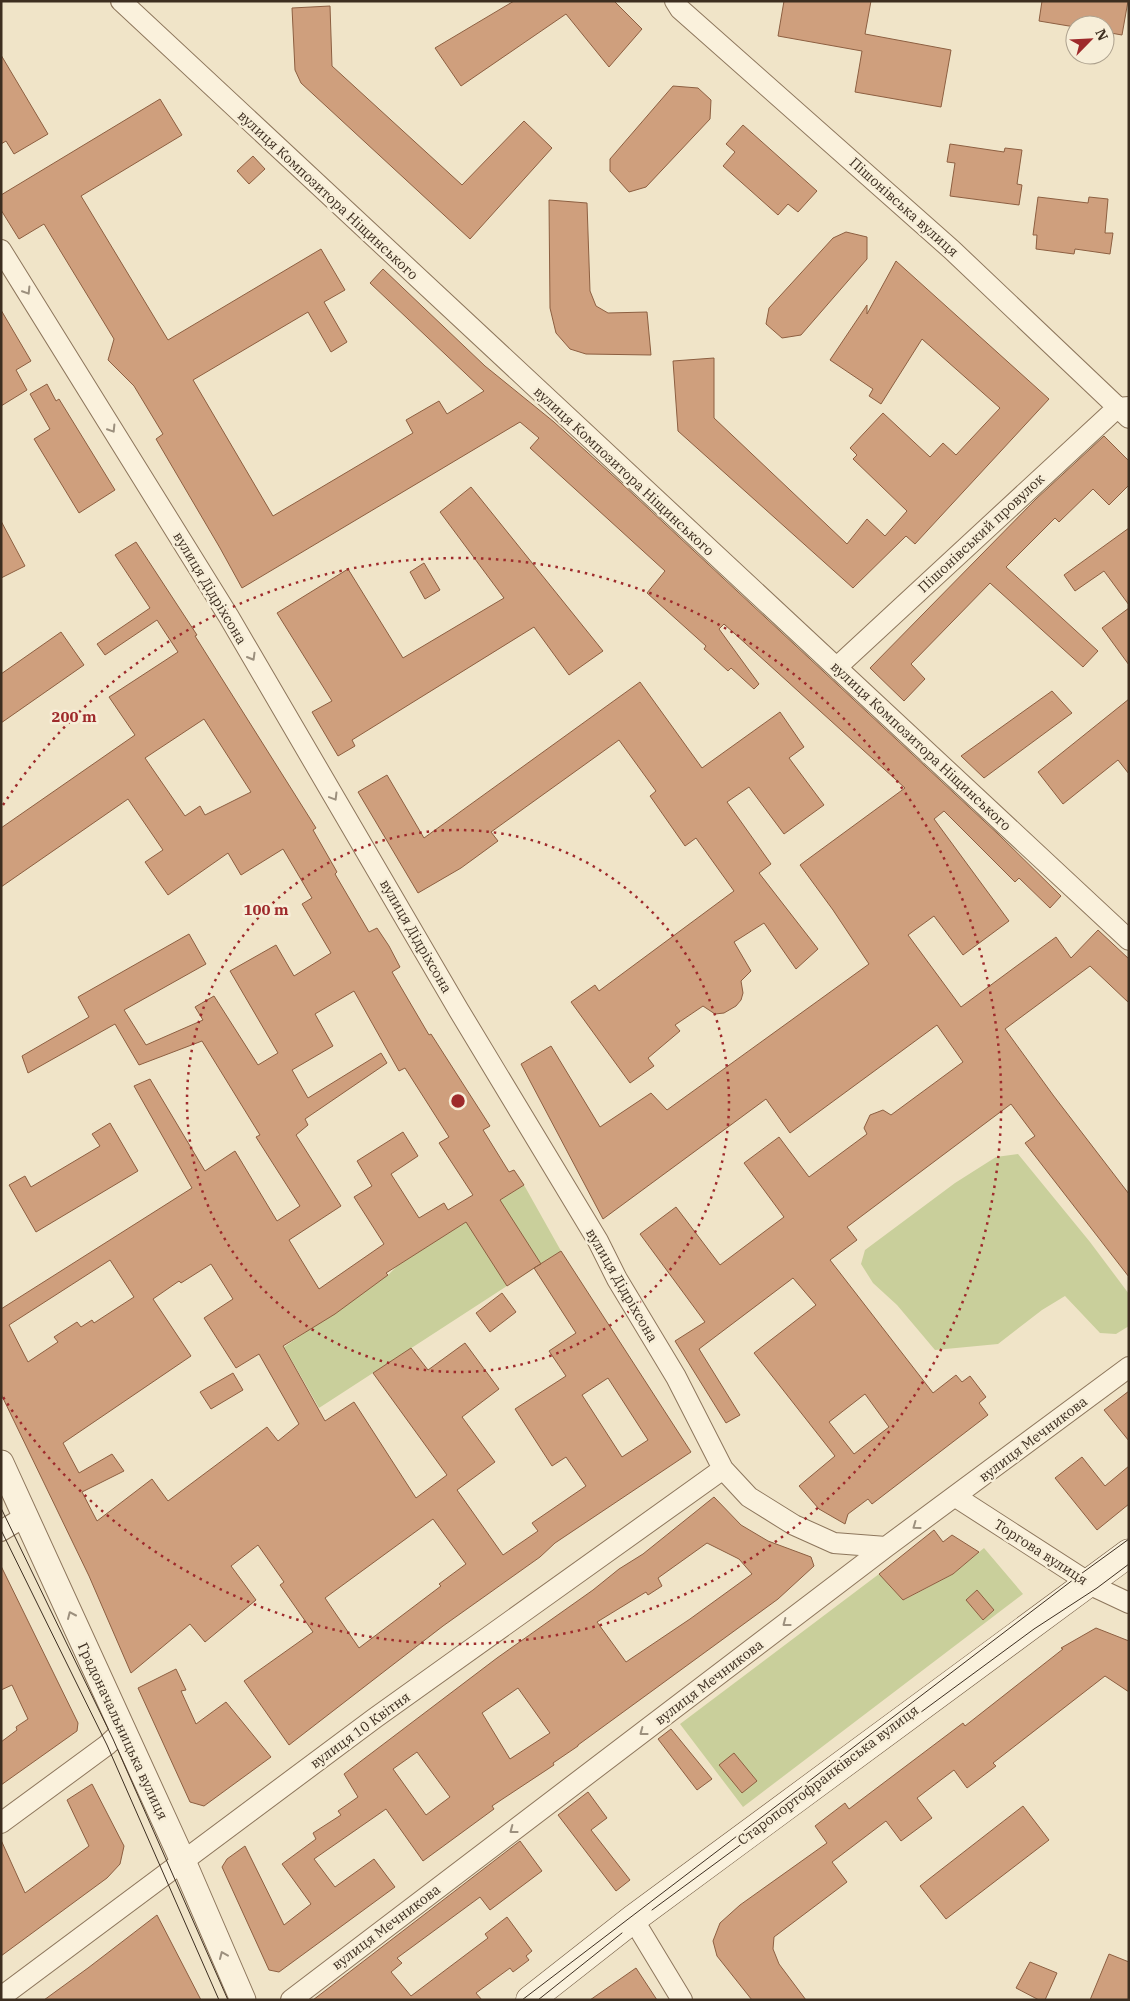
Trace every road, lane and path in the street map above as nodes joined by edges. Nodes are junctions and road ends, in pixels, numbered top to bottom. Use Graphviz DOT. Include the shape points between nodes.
graph roads {
  1 [pos="121,1"];
  2 [pos="684,4"];
  3 [pos="1,250"];
  4 [pos="1125,411"];
  5 [pos="837,667"];
  6 [pos="1129,940"];
  7 [pos="1129,1367"];
  8 [pos="1,1463"];
  9 [pos="723,1469"];
  10 [pos="956,1497"];
  11 [pos="26,1516"];
  12 [pos="1,1532"];
  13 [pos="886,1548"];
  14 [pos="1129,1554"];
  15 [pos="1088,1582"];
  16 [pos="1129,1603"];
  17 [pos="123,1730"];
  18 [pos="1,1823"];
  19 [pos="183,1861"];
  20 [pos="633,1919"];
  21 [pos="1,1997"];
  22 [pos="243,2000"];
  23 [pos="291,2000"];
  24 [pos="530,2000"];
  25 [pos="682,2000"];
  1 -- 5 [label="street, вулиця Композитора Ніщинського"];
  2 -- 4 [label="street, Пішонівська вулиця"];
  3 -- 9 [label="street, вулиця Дідріхсона, one-way" via="229,617 598,1241 676,1377"];
  4 -- 5 [label="street, Пішонівський провулок"];
  5 -- 6 [label="street, вулиця Композитора Ніщинського"];
  7 -- 10 [label="street, вулиця Мечникова"];
  8 -- 11 [label="street, Градоначальницька вулиця"];
  9 -- 13 [label="street, вулиця Дідріхсона" via="749,1497 794,1525 834,1543"];
  9 -- 19 [label="street, вулиця 10 Квітня" via="375,1718"];
  10 -- 13 [label="street, вулиця Мечникова, one-way"];
  10 -- 15 [label="street, Торгова вулиця"];
  11 -- 12 [label="street"];
  17 -- 11 [label="street, Градоначальницька вулиця, one-way"];
  13 -- 23 [label="street, вулиця Мечникова, one-way"];
  14 -- 15 [label="main road, Старопортофранківська вулиця"];
  15 -- 16 [label="street, Торгова вулиця"];
  15 -- 20 [label="main road, Старопортофранківська вулиця"];
  17 -- 18 [label="street"];
  17 -- 19 [label="street, Градоначальницька вулиця"];
  19 -- 21 [label="street, вулиця 10 Квітня"];
  22 -- 19 [label="street, Градоначальницька вулиця, one-way"];
  20 -- 24 [label="main road, Старопортофранківська вулиця"];
  20 -- 25 [label="street"];
}
